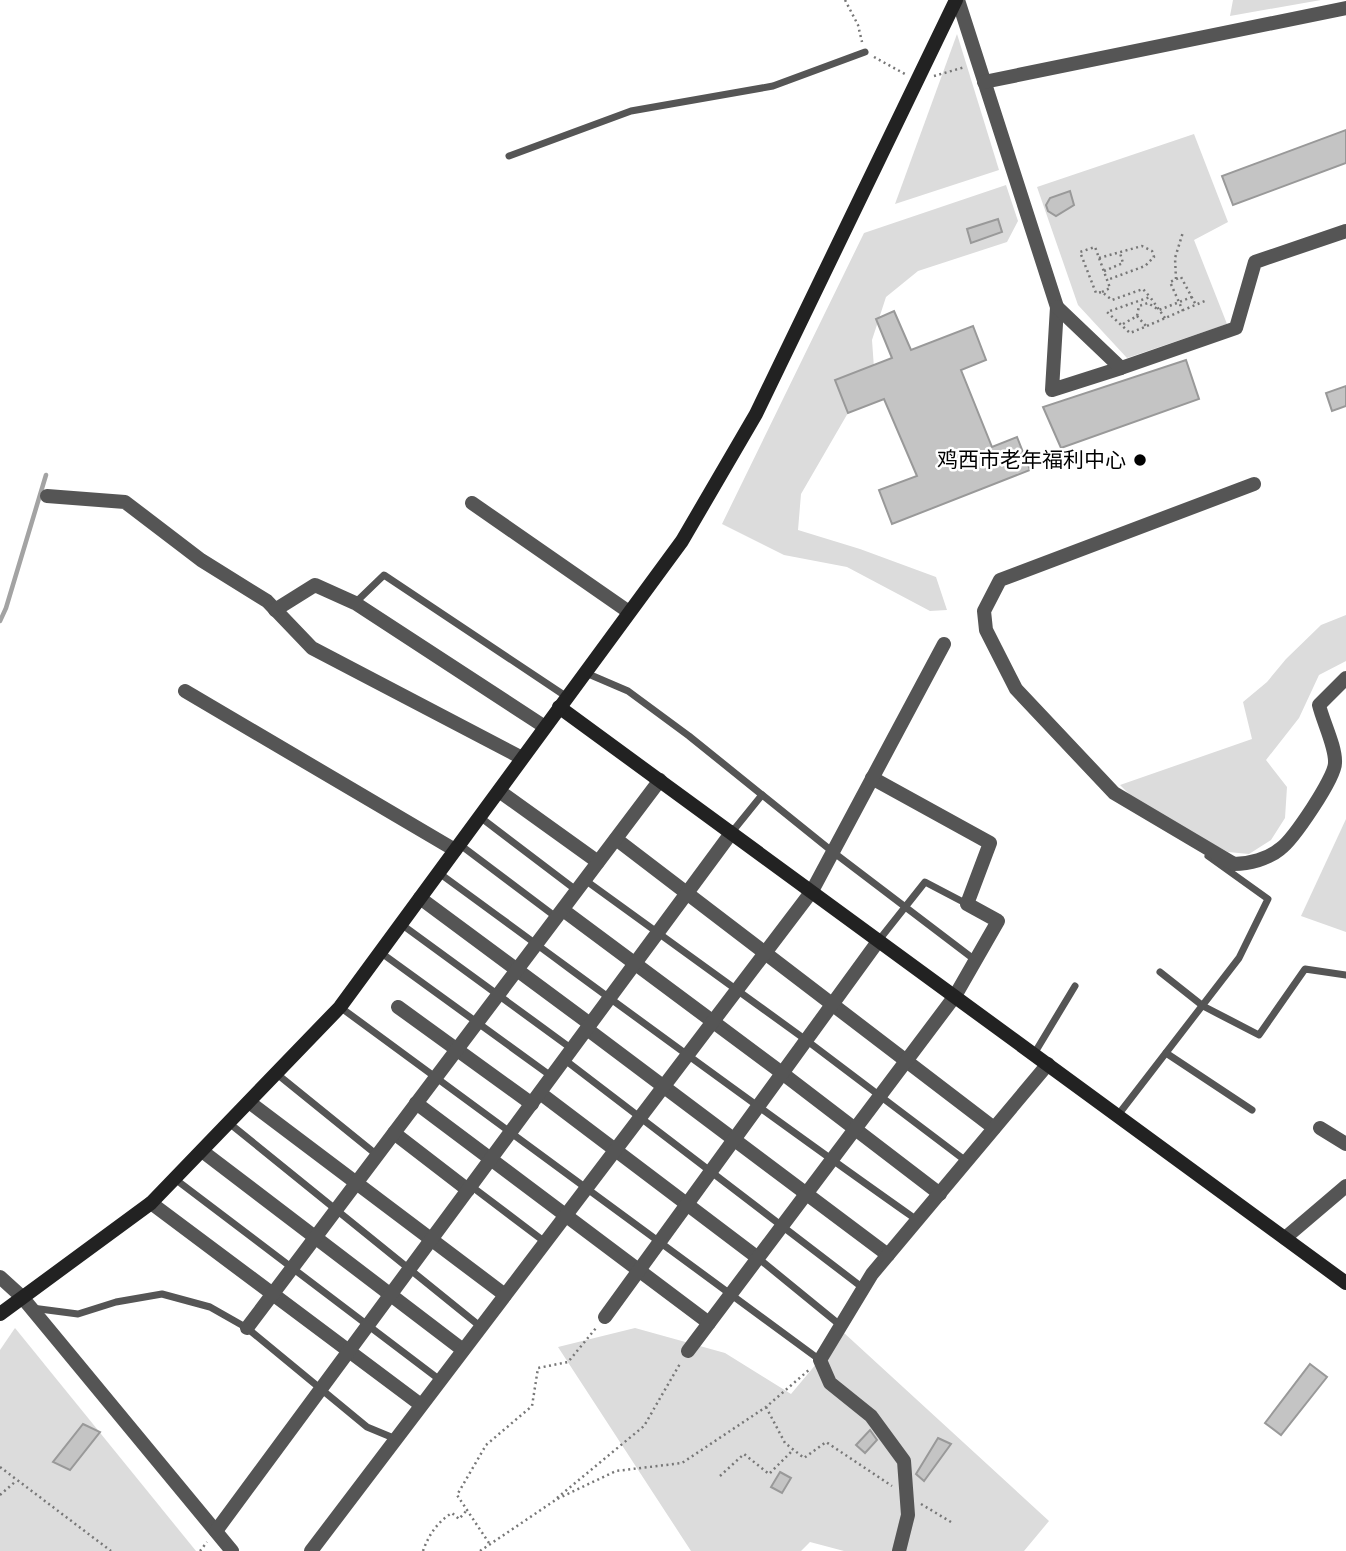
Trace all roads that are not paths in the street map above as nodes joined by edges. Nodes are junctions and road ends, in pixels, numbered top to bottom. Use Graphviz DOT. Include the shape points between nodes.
graph roads {
  1 [pos="957,0"];
  2 [pos="1346,9"];
  3 [pos="865,52"];
  4 [pos="984,82"];
  5 [pos="509,156"];
  6 [pos="1346,231"];
  7 [pos="1056,307"];
  8 [pos="1121,368"];
  9 [pos="1254,484"];
  10 [pos="47,496"];
  11 [pos="472,503"];
  12 [pos="355,603"];
  13 [pos="275,610"];
  14 [pos="629,612"];
  15 [pos="944,644"];
  16 [pos="585,673"];
  17 [pos="1346,678"];
  18 [pos="185,691"];
  19 [pos="563,702"];
  20 [pos="545,727"];
  21 [pos="522,758"];
  22 [pos="872,778"];
  23 [pos="660,780"];
  24 [pos="499,791"];
  25 [pos="762,795"];
  26 [pos="480,817"];
  27 [pos="732,832"];
  28 [pos="616,839"];
  29 [pos="457,847"];
  30 [pos="833,852"];
  31 [pos="1207,855"];
  32 [pos="598,862"];
  33 [pos="438,873"];
  34 [pos="581,885"];
  35 [pos="812,891"];
  36 [pos="687,894"];
  37 [pos="420,898"];
  38 [pos="967,904"];
  39 [pos="905,907"];
  40 [pos="560,914"];
  41 [pos="401,924"];
  42 [pos="658,933"];
  43 [pos="879,940"];
  44 [pos="537,944"];
  45 [pos="380,952"];
  46 [pos="765,953"];
  47 [pos="975,961"];
  48 [pos="635,964"];
  49 [pos="518,969"];
  50 [pos="1160,972"];
  51 [pos="1346,975"];
  52 [pos="1075,986"];
  53 [pos="737,990"];
  54 [pos="498,995"];
  55 [pos="955,996"];
  56 [pos="610,998"];
  57 [pos="832,1004"];
  58 [pos="1203,1006"];
  59 [pos="340,1007"];
  60 [pos="398,1007"];
  61 [pos="713,1021"];
  62 [pos="477,1023"];
  63 [pos="589,1027"];
  64 [pos="806,1040"];
  65 [pos="458,1049"];
  66 [pos="1166,1052"];
  67 [pos="568,1054"];
  68 [pos="1034,1054"];
  69 [pos="687,1056"];
  70 [pos="906,1061"];
  71 [pos="1048,1064"];
  72 [pos="782,1073"];
  73 [pos="277,1074"];
  74 [pos="436,1077"];
  75 [pos="552,1077"];
  76 [pos="664,1086"];
  77 [pos="880,1096"];
  78 [pos="536,1098"];
  79 [pos="249,1102"];
  80 [pos="416,1103"];
  81 [pos="758,1106"];
  82 [pos="1252,1110"];
  83 [pos="1118,1115"];
  84 [pos="640,1117"];
  85 [pos="229,1123"];
  86 [pos="1320,1128"];
  87 [pos="855,1129"];
  88 [pos="994,1129"];
  89 [pos="511,1132"];
  90 [pos="394,1133"];
  91 [pos="734,1139"];
  92 [pos="1346,1144"];
  93 [pos="202,1151"];
  94 [pos="614,1151"];
  95 [pos="377,1155"];
  96 [pos="491,1159"];
  97 [pos="831,1160"];
  98 [pos="967,1161"];
  99 [pos="711,1171"];
  100 [pos="175,1178"];
  101 [pos="356,1183"];
  102 [pos="1346,1186"];
  103 [pos="470,1188"];
  104 [pos="586,1188"];
  105 [pos="806,1193"];
  106 [pos="940,1194"];
  107 [pos="151,1203"];
  108 [pos="686,1205"];
  109 [pos="336,1210"];
  110 [pos="565,1216"];
  111 [pos="917,1220"];
  112 [pos="782,1226"];
  113 [pos="315,1237"];
  114 [pos="1285,1238"];
  115 [pos="432,1240"];
  116 [pos="545,1242"];
  117 [pos="660,1242"];
  118 [pos="888,1255"];
  119 [pos="758,1258"];
  120 [pos="293,1267"];
  121 [pos="410,1269"];
  122 [pos="639,1271"];
  123 [pos="0,1277"];
  124 [pos="1346,1283"];
  125 [pos="863,1288"];
  126 [pos="272,1294"];
  127 [pos="731,1294"];
  128 [pos="391,1295"];
  129 [pos="505,1295"];
  130 [pos="27,1303"];
  131 [pos="0,1314"];
  132 [pos="605,1317"];
  133 [pos="709,1324"];
  134 [pos="369,1325"];
  135 [pos="841,1325"];
  136 [pos="481,1327"];
  137 [pos="247,1328"];
  138 [pos="463,1350"];
  139 [pos="688,1350"];
  140 [pos="348,1352"];
  141 [pos="820,1360"];
  142 [pos="440,1380"];
  143 [pos="321,1390"];
  144 [pos="421,1405"];
  145 [pos="396,1439"];
  146 [pos="216,1531"];
  147 [pos="233,1551"];
  148 [pos="311,1551"];
  149 [pos="899,1551"];
  1 -- 4 [label="street"];
  1 -- 14 [label="street" via="756,414 682,541"];
  2 -- 4 [label="street"];
  3 -- 5 [label="lane" via="773,86 631,111"];
  4 -- 7 [label="street"];
  6 -- 8 [label="street" via="1255,262 1236,328"];
  7 -- 8 [label="street"];
  7 -- 8 [label="street" via="1052,390"];
  9 -- 17 [label="street" via="1000,580 984,611 994,648 1016,689 1114,793 1234,864 1248,864 1281,849 1325,790 1336,761 1319,705"];
  10 -- 13 [label="street" via="125,502"];
  11 -- 14 [label="street"];
  12 -- 13 [label="street" via="315,585"];
  12 -- 19 [label="lane" via="384,575"];
  12 -- 20 [label="street"];
  13 -- 21 [label="street" via="312,648"];
  14 -- 16 [label="street"];
  15 -- 22 [label="street"];
  16 -- 19 [label="street"];
  16 -- 25 [label="lane" via="628,691"];
  18 -- 29 [label="street"];
  19 -- 20 [label="street"];
  19 -- 23 [label="street"];
  20 -- 21 [label="street"];
  21 -- 24 [label="street"];
  22 -- 30 [label="street"];
  22 -- 38 [label="street" via="990,843"];
  23 -- 27 [label="street"];
  23 -- 28 [label="street"];
  24 -- 26 [label="street"];
  24 -- 32 [label="street"];
  25 -- 27 [label="lane"];
  25 -- 30 [label="lane"];
  26 -- 29 [label="street"];
  26 -- 34 [label="lane"];
  27 -- 35 [label="street"];
  27 -- 36 [label="street"];
  28 -- 32 [label="street"];
  28 -- 36 [label="street"];
  29 -- 33 [label="street"];
  29 -- 40 [label="lane"];
  30 -- 35 [label="street"];
  30 -- 39 [label="lane"];
  31 -- 58 [label="lane" via="1268,899 1239,958"];
  32 -- 34 [label="street"];
  33 -- 37 [label="street"];
  33 -- 44 [label="lane"];
  34 -- 40 [label="street"];
  34 -- 42 [label="lane"];
  35 -- 43 [label="street"];
  35 -- 46 [label="street"];
  36 -- 42 [label="street"];
  36 -- 46 [label="street"];
  37 -- 41 [label="street"];
  37 -- 49 [label="street"];
  38 -- 39 [label="lane" via="925,882"];
  38 -- 47 [label="street" via="998,921"];
  39 -- 43 [label="lane"];
  39 -- 47 [label="lane"];
  40 -- 44 [label="street"];
  40 -- 48 [label="street"];
  41 -- 45 [label="street"];
  41 -- 54 [label="lane"];
  42 -- 48 [label="street"];
  42 -- 53 [label="lane"];
  43 -- 55 [label="street"];
  43 -- 57 [label="street"];
  44 -- 49 [label="street"];
  44 -- 56 [label="lane"];
  45 -- 59 [label="street"];
  45 -- 62 [label="lane"];
  46 -- 53 [label="street"];
  46 -- 57 [label="street"];
  47 -- 55 [label="street"];
  48 -- 56 [label="street"];
  48 -- 61 [label="street"];
  49 -- 54 [label="street"];
  49 -- 63 [label="street"];
  50 -- 58 [label="lane"];
  51 -- 58 [label="lane" via="1305,969 1259,1035"];
  52 -- 68 [label="lane"];
  53 -- 61 [label="street"];
  53 -- 64 [label="lane"];
  54 -- 62 [label="street"];
  54 -- 67 [label="lane"];
  55 -- 68 [label="street"];
  55 -- 70 [label="street"];
  56 -- 63 [label="street"];
  56 -- 69 [label="lane"];
  57 -- 64 [label="street"];
  57 -- 70 [label="street"];
  58 -- 66 [label="lane"];
  59 -- 73 [label="street"];
  59 -- 74 [label="lane"];
  60 -- 65 [label="street"];
  61 -- 69 [label="street"];
  61 -- 72 [label="street"];
  62 -- 65 [label="street"];
  62 -- 75 [label="lane"];
  63 -- 67 [label="street"];
  63 -- 76 [label="street"];
  64 -- 72 [label="street"];
  64 -- 77 [label="lane"];
  65 -- 74 [label="street"];
  65 -- 78 [label="street"];
  66 -- 82 [label="lane"];
  66 -- 83 [label="lane"];
  67 -- 75 [label="street"];
  67 -- 84 [label="lane"];
  68 -- 71 [label="street"];
  69 -- 76 [label="street"];
  69 -- 81 [label="lane"];
  70 -- 77 [label="street"];
  70 -- 88 [label="street"];
  71 -- 83 [label="street"];
  71 -- 88 [label="street"];
  72 -- 81 [label="street"];
  72 -- 87 [label="street"];
  73 -- 79 [label="street"];
  73 -- 95 [label="lane"];
  74 -- 80 [label="street"];
  74 -- 89 [label="lane"];
  75 -- 78 [label="street"];
  76 -- 84 [label="street"];
  76 -- 91 [label="street"];
  77 -- 87 [label="street"];
  77 -- 98 [label="lane"];
  78 -- 89 [label="street"];
  78 -- 94 [label="street"];
  79 -- 85 [label="street"];
  79 -- 101 [label="street"];
  80 -- 90 [label="street"];
  80 -- 96 [label="street"];
  81 -- 91 [label="street"];
  81 -- 97 [label="lane"];
  83 -- 114 [label="street"];
  84 -- 94 [label="street"];
  84 -- 99 [label="lane"];
  85 -- 93 [label="street"];
  85 -- 109 [label="lane"];
  86 -- 92 [label="street"];
  87 -- 97 [label="street"];
  87 -- 106 [label="street"];
  88 -- 98 [label="street"];
  89 -- 96 [label="street"];
  89 -- 104 [label="lane"];
  90 -- 95 [label="street"];
  90 -- 103 [label="street"];
  91 -- 99 [label="street"];
  91 -- 105 [label="street"];
  93 -- 100 [label="street"];
  93 -- 113 [label="street"];
  94 -- 104 [label="street"];
  94 -- 108 [label="street"];
  95 -- 101 [label="street"];
  96 -- 103 [label="street"];
  96 -- 110 [label="street"];
  97 -- 105 [label="street"];
  97 -- 111 [label="lane"];
  98 -- 106 [label="street"];
  99 -- 108 [label="street"];
  99 -- 112 [label="lane"];
  100 -- 107 [label="street"];
  100 -- 120 [label="lane"];
  101 -- 109 [label="street"];
  101 -- 115 [label="street"];
  102 -- 114 [label="street"];
  103 -- 115 [label="street"];
  103 -- 116 [label="lane"];
  104 -- 110 [label="street"];
  104 -- 117 [label="lane"];
  105 -- 112 [label="street"];
  105 -- 118 [label="street"];
  106 -- 111 [label="street"];
  107 -- 126 [label="street"];
  107 -- 130 [label="street"];
  108 -- 117 [label="street"];
  108 -- 119 [label="street"];
  109 -- 113 [label="street"];
  109 -- 121 [label="lane"];
  110 -- 116 [label="street"];
  110 -- 122 [label="street"];
  111 -- 118 [label="street"];
  112 -- 119 [label="street"];
  112 -- 125 [label="lane"];
  113 -- 120 [label="street"];
  113 -- 128 [label="street"];
  114 -- 124 [label="street"];
  115 -- 121 [label="street"];
  115 -- 129 [label="street"];
  116 -- 129 [label="street"];
  117 -- 122 [label="street"];
  117 -- 127 [label="lane"];
  118 -- 125 [label="street"];
  119 -- 127 [label="street"];
  119 -- 135 [label="lane"];
  120 -- 126 [label="street"];
  120 -- 134 [label="lane"];
  121 -- 128 [label="street"];
  121 -- 136 [label="lane"];
  122 -- 132 [label="street"];
  122 -- 133 [label="street"];
  123 -- 130 [label="street"];
  125 -- 135 [label="street"];
  126 -- 137 [label="street"];
  126 -- 140 [label="street"];
  127 -- 133 [label="street"];
  127 -- 141 [label="lane"];
  128 -- 134 [label="street"];
  128 -- 138 [label="street"];
  129 -- 136 [label="street"];
  130 -- 131 [label="street"];
  130 -- 137 [label="lane" via="78,1314 162,1294 210,1307"];
  130 -- 146 [label="street"];
  133 -- 139 [label="street"];
  134 -- 140 [label="street"];
  134 -- 142 [label="lane"];
  135 -- 141 [label="street"];
  136 -- 138 [label="street"];
  137 -- 143 [label="lane"];
  138 -- 142 [label="street"];
  140 -- 143 [label="street"];
  140 -- 144 [label="street"];
  141 -- 149 [label="street" via="830,1383 871,1416 904,1461 908,1515"];
  142 -- 144 [label="street"];
  143 -- 145 [label="lane" via="367,1427"];
  143 -- 146 [label="street"];
  144 -- 145 [label="street"];
  145 -- 148 [label="street"];
  146 -- 147 [label="street"];
}
